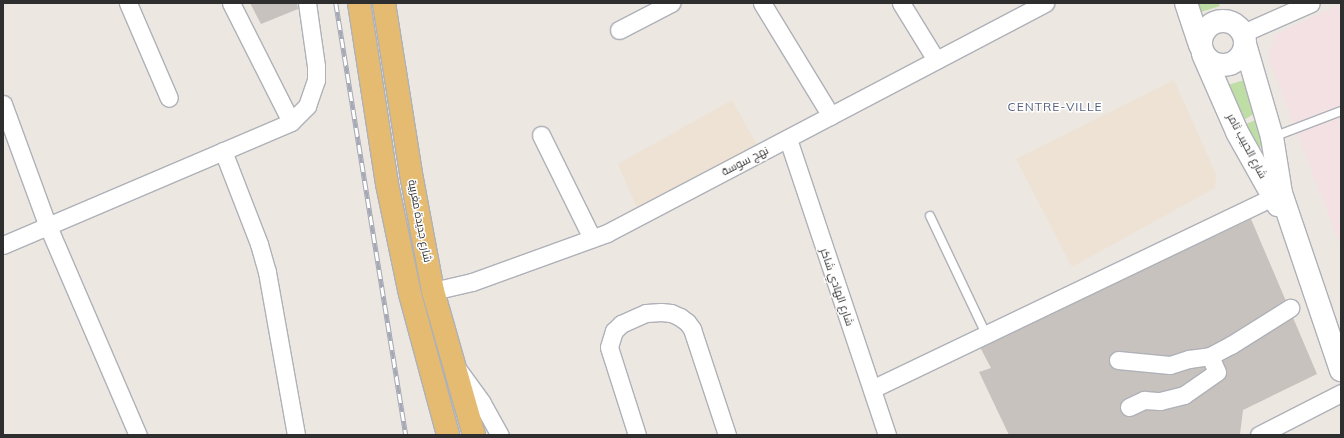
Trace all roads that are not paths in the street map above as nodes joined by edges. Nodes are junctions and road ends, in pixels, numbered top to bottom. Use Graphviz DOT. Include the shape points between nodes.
graph roads {
  1 [pos="128,3"];
  2 [pos="231,3"];
  3 [pos="307,3"];
  4 [pos="358,3"];
  5 [pos="384,3"];
  6 [pos="671,3"];
  7 [pos="762,3"];
  8 [pos="901,3"];
  9 [pos="1045,3"];
  10 [pos="1186,3"];
  11 [pos="1228,3"];
  12 [pos="1311,3"];
  13 [pos="619,30"];
  14 [pos="1242,34"];
  15 [pos="1202,50"];
  16 [pos="936,60"];
  17 [pos="169,98"];
  18 [pos="3,104"];
  19 [pos="1341,111"];
  20 [pos="831,116"];
  21 [pos="291,122"];
  22 [pos="541,135"];
  23 [pos="1272,137"];
  24 [pos="788,139"];
  25 [pos="223,151"];
  26 [pos="1277,194"];
  27 [pos="930,216"];
  28 [pos="47,224"];
  29 [pos="592,238"];
  30 [pos="3,244"];
  31 [pos="433,290"];
  32 [pos="1290,308"];
  33 [pos="986,334"];
  34 [pos="1210,356"];
  35 [pos="1118,360"];
  36 [pos="454,364"];
  37 [pos="1341,370"];
  38 [pos="872,389"];
  39 [pos="1341,393"];
  40 [pos="1129,406"];
  41 [pos="889,434"];
  42 [pos="138,435"];
  43 [pos="296,435"];
  44 [pos="448,435"];
  45 [pos="474,435"];
  46 [pos="500,435"];
  47 [pos="637,435"];
  48 [pos="727,435"];
  49 [pos="1259,435"];
  1 -- 17 [label="street"];
  2 -- 21 [label="street"];
  3 -- 21 [label="street" via="316,80 307,106"];
  4 -- 44 [label="main road" via="390,200 410,294"];
  5 -- 31 [label="main road, شارع جديدة مغربية" via="412,180"];
  6 -- 13 [label="street"];
  7 -- 20 [label="street"];
  8 -- 16 [label="street"];
  9 -- 16 [label="street, نهج سوسة"];
  10 -- 15 [label="main road, شارع الحبيب ثامر"];
  11 -- 14 [label="main road, شارع الحبيب ثامر"];
  12 -- 14 [label="street"];
  14 -- 15 [label="main road" via="1228,21 1210,24 1202,35"];
  14 -- 15 [label="main road" via="1242,56 1233,63 1223,66 1212,63"];
  14 -- 23 [label="main road, شارع الحبيب ثامر"];
  15 -- 26 [label="main road, شارع الحبيب ثامر" via="1237,132"];
  16 -- 20 [label="street, نهج سوسة"];
  18 -- 28 [label="street"];
  19 -- 23 [label="lane"];
  20 -- 24 [label="street, نهج سوسة"];
  21 -- 25 [label="street"];
  22 -- 29 [label="street"];
  23 -- 26 [label="main road, شارع الحبيب ثامر"];
  24 -- 29 [label="street, نهج سوسة" via="607,233"];
  24 -- 38 [label="street, شارع الهادي شاكر"];
  25 -- 28 [label="street"];
  25 -- 43 [label="street" via="267,272"];
  26 -- 33 [label="street"];
  26 -- 37 [label="main road, شارع الحبيب ثامر" via="1296,235"];
  27 -- 33 [label="lane"];
  28 -- 30 [label="street"];
  28 -- 42 [label="street"];
  29 -- 31 [label="street, نهج سوسة" via="472,282"];
  31 -- 36 [label="main road, شارع جديدة مغربية"];
  32 -- 34 [label="street"];
  33 -- 38 [label="street"];
  34 -- 35 [label="street" via="1170,365"];
  34 -- 40 [label="street" via="1217,372 1184,395 1160,401 1144,400"];
  36 -- 45 [label="main road, شارع جديدة مغربية"];
  36 -- 46 [label="street" via="482,403"];
  38 -- 41 [label="street, شارع الهادي شاكر"];
  39 -- 49 [label="street"];
  47 -- 48 [label="street" via="609,347 614,331 621,324 646,313 661,312 680,317 692,329"];
}
